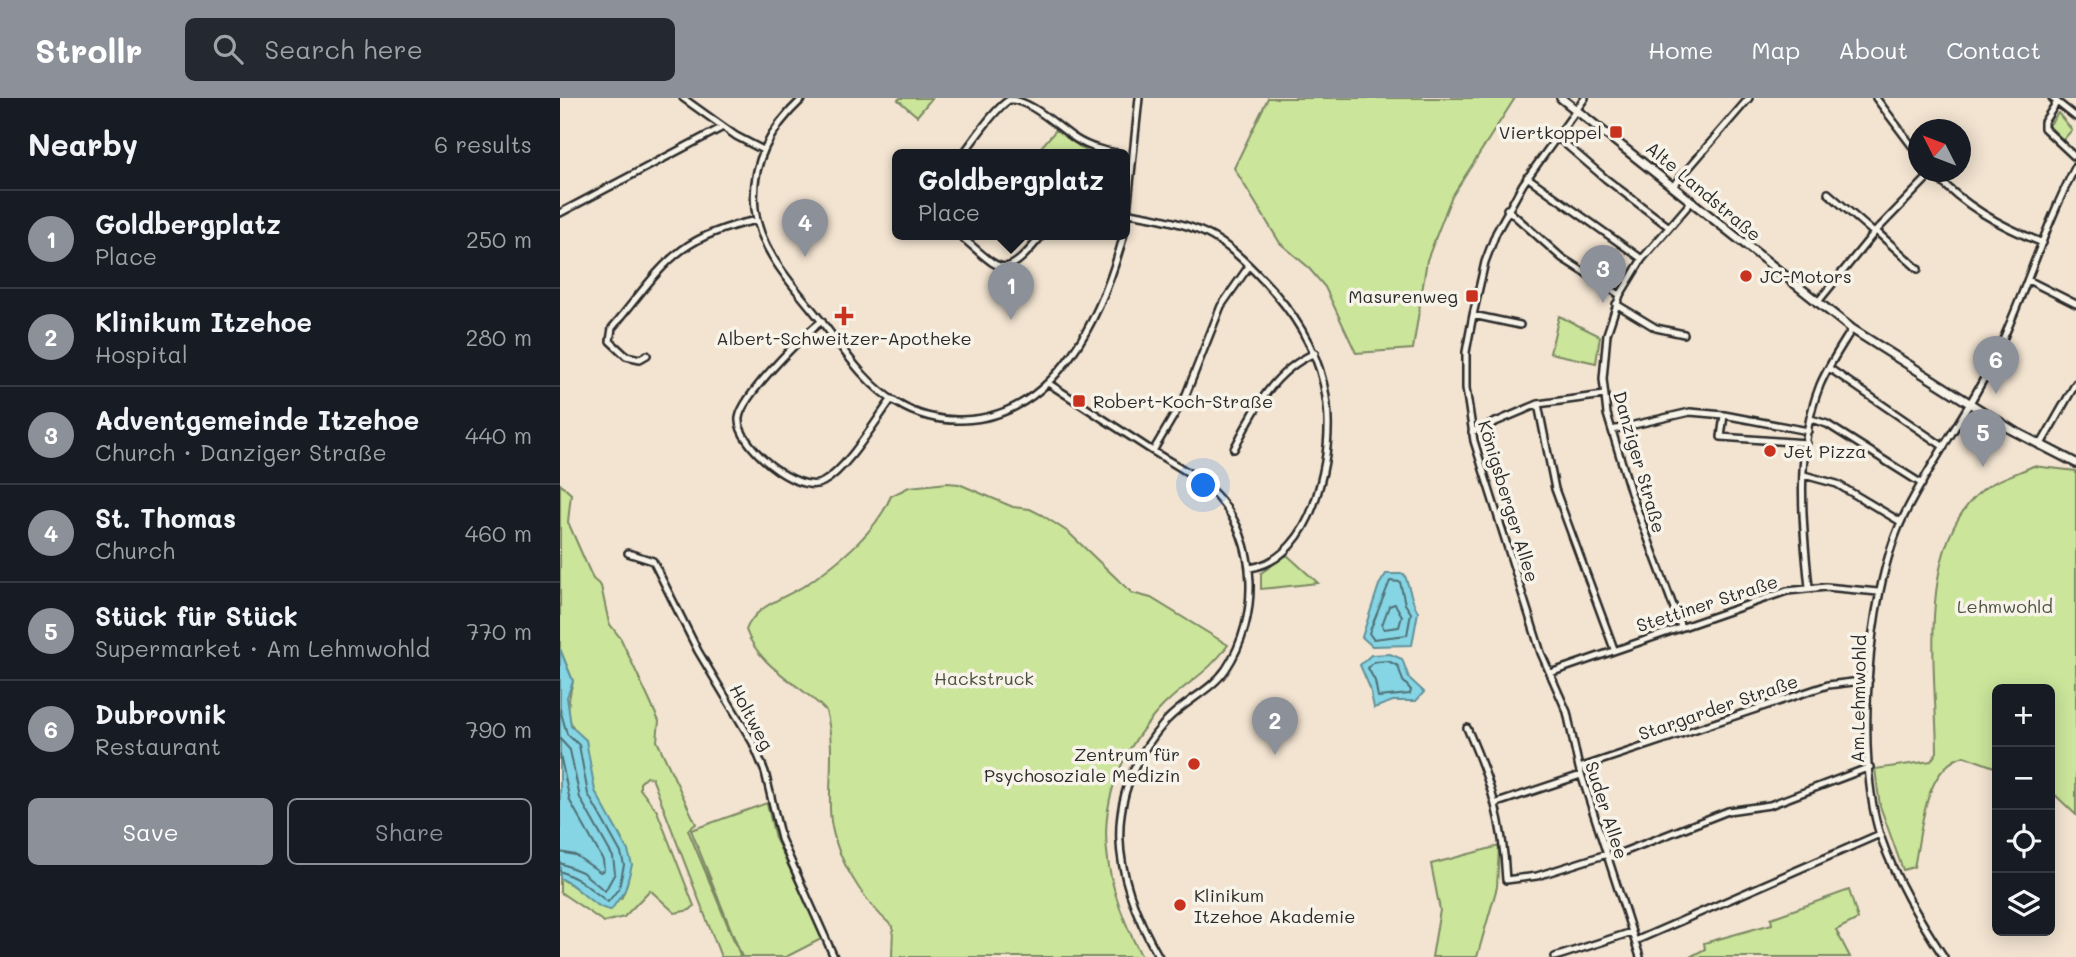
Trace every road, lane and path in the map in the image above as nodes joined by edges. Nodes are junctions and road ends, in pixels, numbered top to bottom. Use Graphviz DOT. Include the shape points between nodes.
graph roads {
  1 [pos="683,98"];
  2 [pos="803,98"];
  3 [pos="1139,98"];
  4 [pos="1561,98"];
  5 [pos="1585,98"];
  6 [pos="1749,98"];
  7 [pos="1876,98"];
  8 [pos="2054,100"];
  9 [pos="1577,110"];
  10 [pos="2076,117"];
  11 [pos="723,127"];
  12 [pos="1556,136"];
  13 [pos="1908,140"];
  14 [pos="967,149"];
  15 [pos="1093,149"];
  16 [pos="763,150"];
  17 [pos="1130,155"];
  18 [pos="1135,155"];
  19 [pos="2076,158"];
  20 [pos="2076,166"];
  21 [pos="1527,177"];
  22 [pos="1922,182"];
  23 [pos="1944,182"];
  24 [pos="1674,185"];
  25 [pos="1828,193"];
  26 [pos="1692,200"];
  27 [pos="1130,203"];
  28 [pos="1507,209"];
  29 [pos="560,213"];
  30 [pos="1130,213"];
  31 [pos="757,220"];
  32 [pos="1669,227"];
  33 [pos="1875,232"];
  34 [pos="965,240"];
  35 [pos="1038,240"];
  36 [pos="1122,240"];
  37 [pos="2043,243"];
  38 [pos="1642,260"];
  39 [pos="1249,266"];
  40 [pos="1918,269"];
  41 [pos="2028,280"];
  42 [pos="1620,295"];
  43 [pos="1817,303"];
  44 [pos="1616,304"];
  45 [pos="2076,304"];
  46 [pos="1473,315"];
  47 [pos="822,321"];
  48 [pos="1520,325"];
  49 [pos="1852,329"];
  50 [pos="1684,334"];
  51 [pos="1315,353"];
  52 [pos="647,355"];
  53 [pos="1829,368"];
  54 [pos="1048,383"];
  55 [pos="2076,383"];
  56 [pos="1604,395"];
  57 [pos="891,400"];
  58 [pos="1538,404"];
  59 [pos="1971,406"];
  60 [pos="1724,415"];
  61 [pos="1811,419"];
  62 [pos="1612,430"];
  63 [pos="1808,431"];
  64 [pos="1472,432"];
  65 [pos="1807,443"];
  66 [pos="2040,446"];
  67 [pos="1944,447"];
  68 [pos="1234,449"];
  69 [pos="1153,451"];
  70 [pos="2076,463"];
  71 [pos="1804,475"];
  72 [pos="1922,484"];
  73 [pos="1901,522"];
  74 [pos="628,552"];
  75 [pos="1250,568"];
  76 [pos="1809,587"];
  77 [pos="1878,592"];
  78 [pos="1681,627"];
  79 [pos="1614,649"];
  80 [pos="1549,673"];
  81 [pos="1869,680"];
  82 [pos="1467,728"];
  83 [pos="1870,767"];
  84 [pos="1579,768"];
  85 [pos="1581,775"];
  86 [pos="1497,803"];
  87 [pos="1880,834"];
  88 [pos="1607,856"];
  89 [pos="1632,932"];
  90 [pos="1635,941"];
  91 [pos="834,957"];
  92 [pos="1158,957"];
  93 [pos="1555,957"];
  94 [pos="1640,957"];
  95 [pos="1944,957"];
  1 -- 11 [label="street"];
  2 -- 16 [label="street"];
  3 -- 18 [label="street"];
  4 -- 9 [label="street, Alte Landstraße"];
  5 -- 9 [label="street, Königsberger Allee"];
  6 -- 24 [label="street"];
  7 -- 13 [label="street"];
  8 -- 10 [label="street"];
  8 -- 19 [label="street" via="2045,129"];
  9 -- 12 [label="street, Königsberger Allee"];
  9 -- 24 [label="street, Alte Landstraße"];
  11 -- 16 [label="street"];
  11 -- 29 [label="street"];
  12 -- 21 [label="street, Königsberger Allee"];
  12 -- 32 [label="street"];
  14 -- 15 [label="street" via="1005,103 1016,98 1028,101"];
  16 -- 31 [label="street" via="754,188"];
  17 -- 18 [label="street"];
  18 -- 27 [label="street"];
  20 -- 37 [label="street, Am Lehmwohld"];
  21 -- 28 [label="street, Königsberger Allee"];
  21 -- 38 [label="street"];
  22 -- 33 [label="street"];
  23 -- 37 [label="street" via="1982,214"];
  24 -- 26 [label="street, Alte Landstraße"];
  25 -- 33 [label="street"];
  26 -- 32 [label="street, Danziger Straße"];
  26 -- 43 [label="street, Alte Landstraße"];
  28 -- 42 [label="street" via="1562,258"];
  28 -- 46 [label="street, Königsberger Allee" via="1487,256"];
  30 -- 39 [label="street" via="1198,230"];
  31 -- 47 [label="street" via="780,268"];
  31 -- 52 [label="street" via="716,230 683,246 611,328 610,341 626,356 640,359"];
  32 -- 38 [label="street, Danziger Straße"];
  33 -- 40 [label="street"];
  33 -- 43 [label="street"];
  34 -- 35 [label="street" via="995,265 1005,267 1019,263"];
  36 -- 54 [label="street" via="1095,315"];
  37 -- 41 [label="street, Am Lehmwohld"];
  38 -- 42 [label="street, Danziger Straße"];
  39 -- 51 [label="street" via="1295,316"];
  39 -- 69 [label="street" via="1222,306 1185,397"];
  41 -- 45 [label="street"];
  41 -- 59 [label="street, Am Lehmwohld"];
  42 -- 44 [label="street, Danziger Straße"];
  43 -- 49 [label="street, Alte Landstraße"];
  44 -- 50 [label="street" via="1656,328"];
  44 -- 56 [label="street, Danziger Straße" via="1607,334"];
  46 -- 48 [label="street"];
  46 -- 64 [label="street, Königsberger Allee" via="1466,368"];
  47 -- 57 [label="street" via="865,376"];
  47 -- 57 [label="street" via="794,346 746,403 739,423 746,441 792,481 819,484 845,461"];
  49 -- 53 [label="street"];
  49 -- 59 [label="street, Alte Landstraße"];
  51 -- 68 [label="street" via="1268,389"];
  51 -- 75 [label="street" via="1329,420 1316,499 1288,548 1269,562"];
  53 -- 61 [label="street"];
  53 -- 67 [label="street"];
  54 -- 57 [label="street" via="1012,408 972,420 932,417"];
  54 -- 69 [label="street"];
  55 -- 66 [label="street"];
  56 -- 58 [label="street"];
  56 -- 62 [label="street, Danziger Straße"];
  58 -- 64 [label="street"];
  58 -- 79 [label="street" via="1555,489"];
  59 -- 66 [label="street, Alte Landstraße"];
  59 -- 67 [label="street, Am Lehmwohld"];
  60 -- 62 [label="street" via="1694,412"];
  60 -- 63 [label="street"];
  60 -- 65 [label="street" via="1721,437"];
  61 -- 63 [label="street"];
  61 -- 72 [label="street" via="1830,425"];
  62 -- 78 [label="street, Danziger Straße" via="1640,522"];
  63 -- 65 [label="street"];
  64 -- 80 [label="street, Königsberger Allee"];
  65 -- 71 [label="street"];
  66 -- 70 [label="street, Alte Landstraße"];
  67 -- 72 [label="street, Am Lehmwohld"];
  69 -- 75 [label="street" via="1221,501 1243,539"];
  71 -- 73 [label="street" via="1840,485"];
  71 -- 76 [label="street" via="1802,513"];
  72 -- 73 [label="street, Am Lehmwohld"];
  73 -- 77 [label="street, Am Lehmwohld"];
  74 -- 91 [label="street, Holtweg" via="653,561 753,743 781,839"];
  75 -- 92 [label="street" via="1247,606 1233,656 1214,682 1165,722 1136,765 1125,796 1120,840 1126,888"];
  76 -- 77 [label="street, Stettiner Straße"];
  76 -- 78 [label="street, Stettiner Straße"];
  77 -- 81 [label="street, Am Lehmwohld"];
  78 -- 79 [label="street, Stettiner Straße"];
  79 -- 80 [label="street, Stettiner Straße"];
  80 -- 84 [label="street, Suder Allee" via="1567,712"];
  81 -- 83 [label="street, Am Lehmwohld"];
  81 -- 84 [label="street, Stargarder Straße" via="1820,688"];
  82 -- 86 [label="street"];
  83 -- 87 [label="street, Am Lehmwohld"];
  83 -- 88 [label="street" via="1770,805 1728,811"];
  84 -- 85 [label="street, Suder Allee"];
  85 -- 86 [label="street"];
  85 -- 88 [label="street, Suder Allee"];
  86 -- 88 [label="street" via="1506,880"];
  87 -- 90 [label="street"];
  87 -- 95 [label="street, Am Lehmwohld" via="1904,890"];
  88 -- 89 [label="street, Suder Allee"];
  89 -- 90 [label="street, Suder Allee"];
  89 -- 93 [label="street"];
  90 -- 94 [label="street, Suder Allee"];
}
